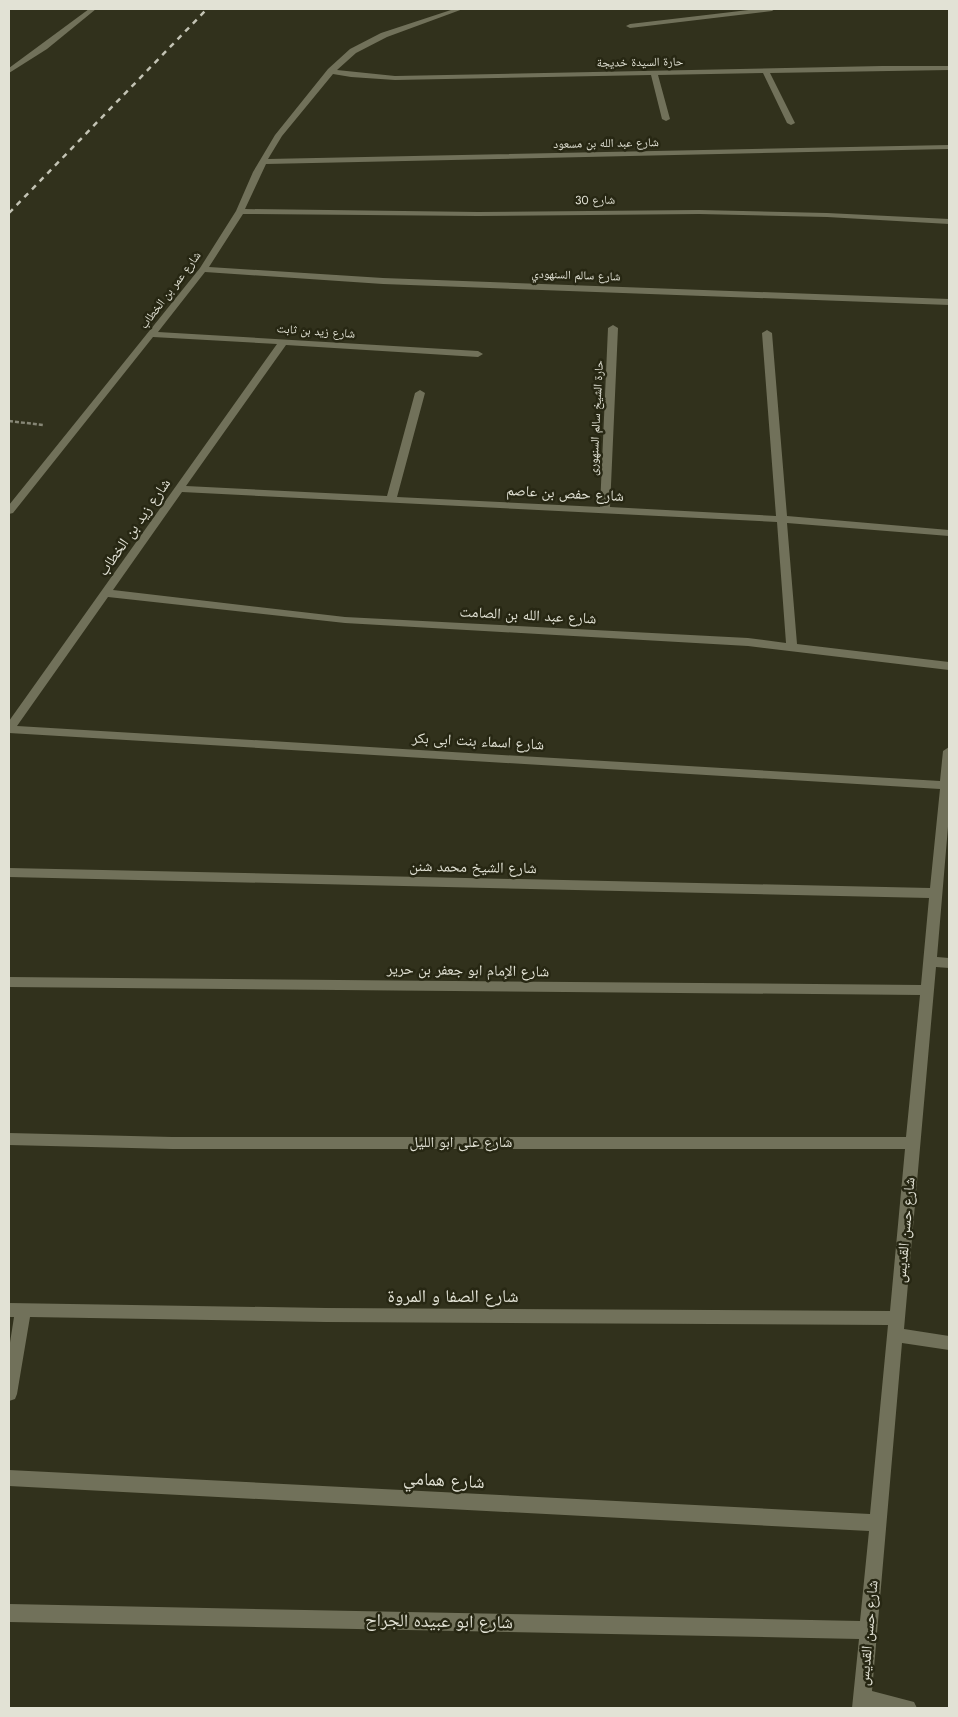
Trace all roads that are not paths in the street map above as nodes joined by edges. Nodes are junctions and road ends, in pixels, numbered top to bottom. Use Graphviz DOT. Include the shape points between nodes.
graph roads {
  1 [pos="93,9"];
  2 [pos="460,9"];
  3 [pos="772,9"];
  4 [pos="630,26"];
  5 [pos="949,68"];
  6 [pos="9,70"];
  7 [pos="765,70"];
  8 [pos="331,71"];
  9 [pos="654,73"];
  10 [pos="666,119"];
  11 [pos="791,123"];
  12 [pos="949,147"];
  13 [pos="263,162"];
  14 [pos="240,212"];
  15 [pos="949,222"];
  16 [pos="203,269"];
  17 [pos="949,302"];
  18 [pos="613,328"];
  19 [pos="767,333"];
  20 [pos="152,334"];
  21 [pos="283,342"];
  22 [pos="478,354"];
  23 [pos="420,393"];
  24 [pos="179,489"];
  25 [pos="391,500"];
  26 [pos="605,509"];
  27 [pos="9,511"];
  28 [pos="782,519"];
  29 [pos="949,533"];
  30 [pos="106,593"];
  31 [pos="792,646"];
  32 [pos="949,666"];
  33 [pos="9,729"];
  34 [pos="949,751"];
  35 [pos="949,757"];
  36 [pos="946,785"];
  37 [pos="9,873"];
  38 [pos="936,894"];
  39 [pos="930,960"];
  40 [pos="949,963"];
  41 [pos="9,982"];
  42 [pos="927,990"];
  43 [pos="9,1139"];
  44 [pos="913,1143"];
  45 [pos="16,1311"];
  46 [pos="897,1318"];
  47 [pos="895,1335"];
  48 [pos="949,1343"];
  49 [pos="9,1394"];
  50 [pos="9,1478"];
  51 [pos="878,1523"];
  52 [pos="9,1613"];
  53 [pos="869,1630"];
  54 [pos="862,1703"];
  55 [pos="908,1708"];
  1 -- 6 [label="street"];
  2 -- 8 [label="street, شارع عمر بن الخطاب" via="384,35 353,51"];
  3 -- 4 [label="street"];
  5 -- 7 [label="street, حارة السيدة خديجة"];
  7 -- 9 [label="street, حارة السيدة خديجة"];
  7 -- 11 [label="street"];
  8 -- 9 [label="street, حارة السيدة خديجة" via="373,78"];
  8 -- 13 [label="street, شارع عمر بن الخطاب" via="279,135"];
  9 -- 10 [label="street"];
  12 -- 13 [label="street, شارع عبد الله بن مسعود"];
  13 -- 14 [label="street, شارع عمر بن الخطاب"];
  14 -- 15 [label="street, شارع 30" via="699,212"];
  14 -- 16 [label="street, شارع عمر بن الخطاب"];
  16 -- 17 [label="street, شارع سالم السنهودي" via="374,281"];
  16 -- 20 [label="street, شارع عمر بن الخطاب"];
  18 -- 26 [label="street, حارة الشيخ سالم السنهورى"];
  19 -- 28 [label="street"];
  20 -- 21 [label="street, شارع زيد بن ثابت"];
  20 -- 27 [label="street, شارع عمر بن الخطاب"];
  21 -- 22 [label="street, شارع زيد بن ثابت"];
  21 -- 24 [label="street, شارع زيد بن الخطاب"];
  23 -- 25 [label="street"];
  24 -- 25 [label="street, شارع حفص بن عاصم"];
  24 -- 30 [label="street, شارع زيد بن الخطاب"];
  25 -- 26 [label="street, شارع حفص بن عاصم"];
  26 -- 28 [label="street, شارع حفص بن عاصم"];
  28 -- 29 [label="street, شارع حفص بن عاصم"];
  28 -- 31 [label="street"];
  30 -- 31 [label="street, شارع عبد الله بن الصامت" via="345,620"];
  30 -- 33 [label="street, شارع زيد بن الخطاب"];
  31 -- 32 [label="street, شارع عبد الله بن الصامت"];
  33 -- 36 [label="street, شارع اسماء بنت ابى بكر"];
  34 -- 35 [label="street, شارع حسن القديس"];
  35 -- 36 [label="street, شارع حسن القديس"];
  36 -- 38 [label="street, شارع حسن القديس"];
  37 -- 38 [label="street, شارع الشيخ محمد شنن"];
  38 -- 39 [label="street, شارع حسن القديس"];
  39 -- 40 [label="street"];
  39 -- 42 [label="street, شارع حسن القديس"];
  41 -- 42 [label="street, شارع الإمام ابو جعفر بن حرير"];
  42 -- 44 [label="street, شارع حسن القديس"];
  43 -- 44 [label="street, شارع على ابو الليل" via="172,1143"];
  44 -- 46 [label="street, شارع حسن القديس"];
  45 -- 46 [label="street, شارع الصفا و المروة"];
  45 -- 49 [label="street"];
  46 -- 47 [label="street, شارع حسن القديس"];
  47 -- 48 [label="street"];
  47 -- 51 [label="street, شارع حسن القديس"];
  50 -- 51 [label="street, شارع همامي"];
  51 -- 53 [label="street, شارع حسن القديس"];
  52 -- 53 [label="street, شارع ابو عبيده الجراح"];
  53 -- 54 [label="street, شارع حسن القديس"];
  54 -- 55 [label="street"];
}
